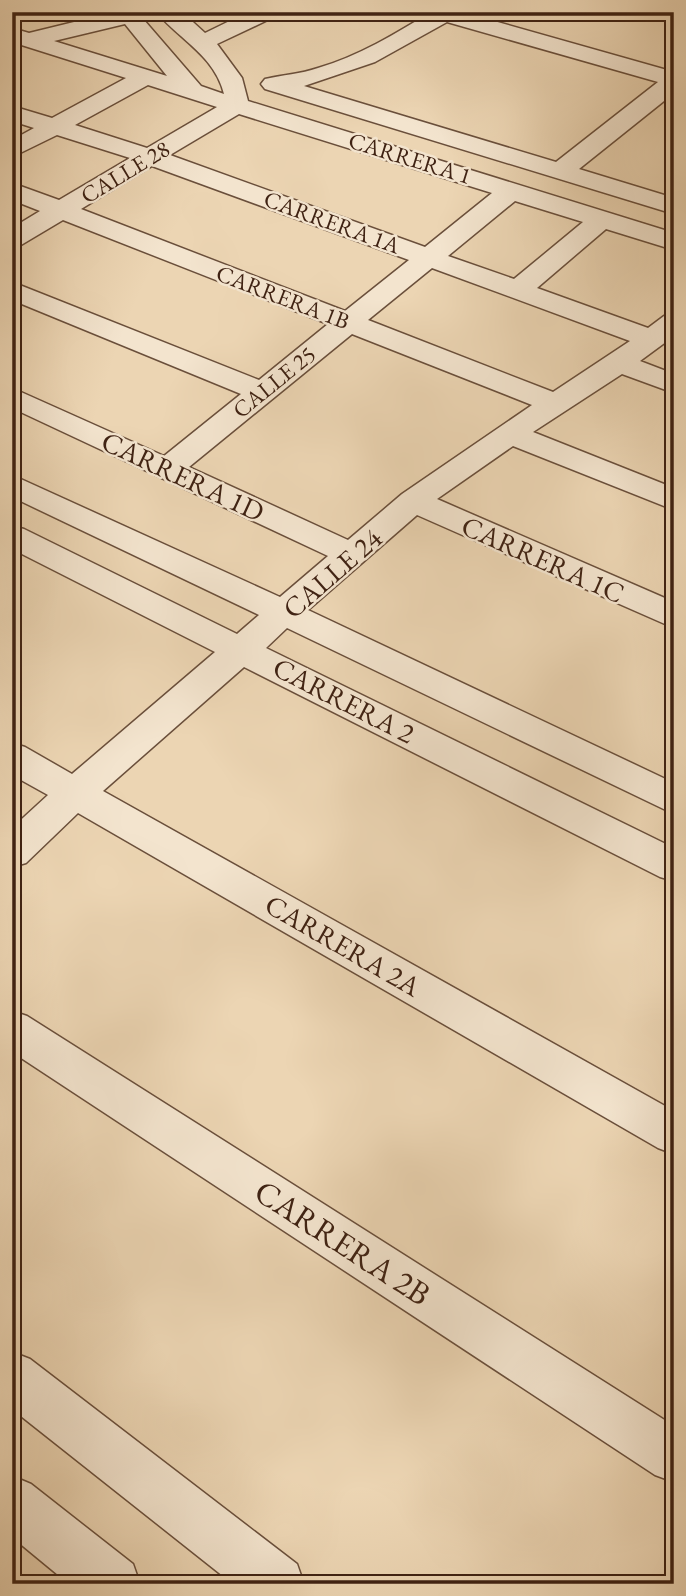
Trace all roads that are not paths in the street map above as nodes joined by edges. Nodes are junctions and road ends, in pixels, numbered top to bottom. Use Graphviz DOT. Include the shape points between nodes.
graph roads {
  1 [pos="168,12"];
  2 [pos="266,12"];
  3 [pos="135,13"];
  4 [pos="446,13"];
  5 [pos="20,38"];
  6 [pos="204,43"];
  7 [pos="145,77"];
  8 [pos="674,80"];
  9 [pos="273,84"];
  10 [pos="193,92"];
  11 [pos="236,95"];
  12 [pos="12,113"];
  13 [pos="54,127"];
  14 [pos="12,150"];
  15 [pos="151,156"];
  16 [pos="562,170"];
  17 [pos="512,190"];
  18 [pos="12,191"];
  19 [pos="674,206"];
  20 [pos="61,210"];
  21 [pos="603,218"];
  22 [pos="670,235"];
  23 [pos="12,239"];
  24 [pos="428,258"];
  25 [pos="12,290"];
  26 [pos="518,290"];
  27 [pos="348,322"];
  28 [pos="662,330"];
  29 [pos="619,363"];
  30 [pos="674,384"];
  31 [pos="262,392"];
  32 [pos="12,397"];
  33 [pos="555,403"];
  34 [pos="509,434"];
  35 [pos="167,469"];
  36 [pos="12,485"];
  37 [pos="674,500"];
  38 [pos="413,501"];
  39 [pos="12,536"];
  40 [pos="354,555"];
  41 [pos="285,613"];
  42 [pos="674,616"];
  43 [pos="243,650"];
  44 [pos="12,757"];
  45 [pos="75,793"];
  46 [pos="674,800"];
  47 [pos="12,852"];
  48 [pos="674,866"];
  49 [pos="12,1029"];
  50 [pos="674,1134"];
  51 [pos="12,1377"];
  52 [pos="674,1456"];
  53 [pos="12,1503"];
  54 [pos="113,1584"];
  55 [pos="277,1584"];
  1 -- 6 [label="street"];
  2 -- 6 [label="street"];
  3 -- 5 [label="street"];
  3 -- 10 [label="street"];
  4 -- 8 [label="street"];
  4 -- 9 [label="street" via="363,62 317,78"];
  5 -- 7 [label="street, CARRERA 1"];
  6 -- 11 [label="street"];
  7 -- 10 [label="street, CARRERA 1"];
  7 -- 13 [label="street"];
  8 -- 16 [label="street"];
  9 -- 11 [label="street"];
  9 -- 16 [label="street"];
  10 -- 11 [label="street, CARRERA 1"];
  11 -- 15 [label="street, CALLE 28"];
  11 -- 17 [label="street, CARRERA 1"];
  12 -- 13 [label="street, CARRERA 1A"];
  13 -- 14 [label="street"];
  13 -- 15 [label="street, CARRERA 1A"];
  15 -- 20 [label="street, CALLE 28"];
  15 -- 24 [label="street, CARRERA 1A"];
  16 -- 19 [label="street"];
  17 -- 21 [label="street, CARRERA 1"];
  17 -- 24 [label="street, CALLE 25"];
  18 -- 20 [label="street, CARRERA 1B"];
  20 -- 23 [label="street, CALLE 28"];
  20 -- 27 [label="street, CARRERA 1B"];
  21 -- 22 [label="street, CARRERA 1"];
  21 -- 26 [label="street"];
  24 -- 26 [label="street, CARRERA 1A"];
  24 -- 27 [label="street, CALLE 25"];
  25 -- 31 [label="street"];
  26 -- 28 [label="street, CARRERA 1A"];
  27 -- 31 [label="street, CALLE 25"];
  27 -- 33 [label="street, CARRERA 1B"];
  28 -- 29 [label="street, CALLE 24"];
  29 -- 30 [label="street"];
  29 -- 33 [label="street, CALLE 24"];
  31 -- 35 [label="street, CALLE 25"];
  32 -- 35 [label="street, CARRERA 1D"];
  33 -- 34 [label="street, CALLE 24"];
  34 -- 37 [label="street"];
  34 -- 38 [label="street, CALLE 24"];
  35 -- 40 [label="street, CARRERA 1D"];
  36 -- 41 [label="street, CARRERA 2"];
  38 -- 40 [label="street, CALLE 24"];
  38 -- 42 [label="street, CARRERA 1C"];
  39 -- 43 [label="street, CARRERA 2"];
  40 -- 41 [label="street, CALLE 24"];
  41 -- 43 [label="street, CALLE 24"];
  41 -- 46 [label="street, CARRERA 2"];
  43 -- 45 [label="street, CALLE 24"];
  43 -- 48 [label="street, CARRERA 2"];
  44 -- 45 [label="street, CARRERA 2A"];
  45 -- 47 [label="street, CALLE 24"];
  45 -- 50 [label="street, CARRERA 2A"];
  49 -- 52 [label="street, CARRERA 2B"];
  51 -- 55 [label="street"];
  53 -- 54 [label="street"];
}
